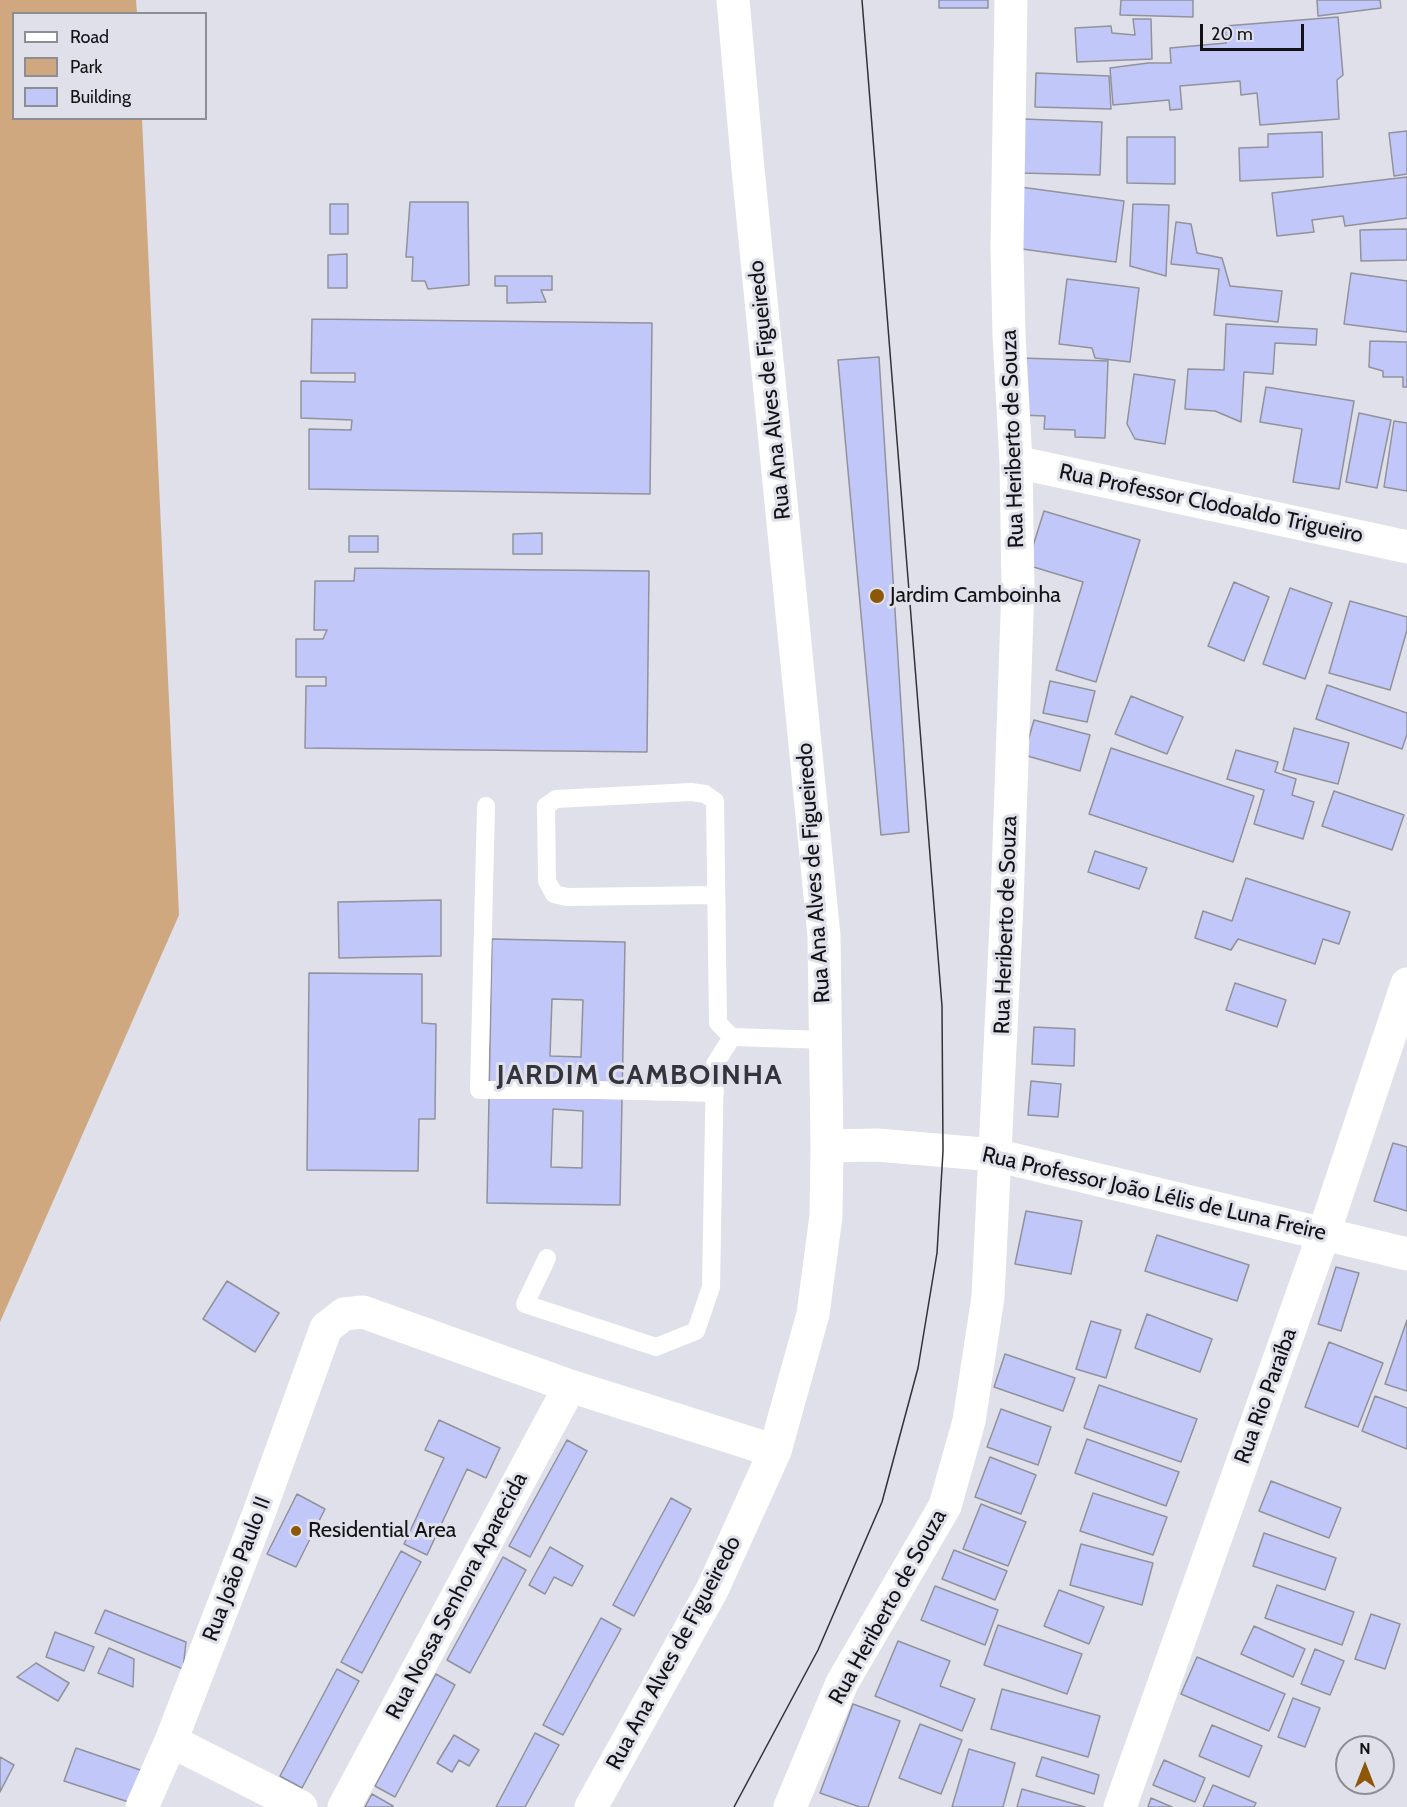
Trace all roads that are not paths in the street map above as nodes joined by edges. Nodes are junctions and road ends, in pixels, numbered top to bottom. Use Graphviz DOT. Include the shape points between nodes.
graph roads {
  1 [pos="733,0"];
  2 [pos="1011,0"];
  3 [pos="1016,462"];
  4 [pos="1407,547"];
  5 [pos="486,806"];
  6 [pos="715,895"];
  7 [pos="1407,984"];
  8 [pos="732,1037"];
  9 [pos="825,1040"];
  10 [pos="715,1094"];
  11 [pos="827,1146"];
  12 [pos="995,1155"];
  13 [pos="1324,1233"];
  14 [pos="1407,1254"];
  15 [pos="548,1258"];
  16 [pos="570,1386"];
  17 [pos="775,1451"];
  18 [pos="171,1741"];
  19 [pos="798,1805"];
  20 [pos="142,1807"];
  21 [pos="301,1807"];
  22 [pos="344,1807"];
  23 [pos="591,1807"];
  24 [pos="1120,1807"];
  1 -- 9 [label="street, Rua Ana Alves de Figueiredo" via="824,936"];
  2 -- 3 [label="street, Rua Heriberto de Souza" via="1007,248"];
  3 -- 4 [label="street, Rua Professor Clodoaldo Trigueiro"];
  3 -- 12 [label="street, Rua Heriberto de Souza" via="1017,599"];
  5 -- 10 [label="lane" via="479,1090"];
  6 -- 6 [label="lane" via="715,801 705,794 556,799 546,806 548,881 554,894"];
  6 -- 8 [label="lane" via="718,1023"];
  7 -- 13 [label="street, Rua Rio Paraíba"];
  8 -- 9 [label="lane"];
  8 -- 10 [label="lane" via="715,1064"];
  9 -- 11 [label="street, Rua Ana Alves de Figueiredo"];
  10 -- 15 [label="lane" via="711,1287 696,1331 656,1347 525,1304"];
  11 -- 12 [label="street, Rua Professor João Lélis de Luna Freire" via="877,1145"];
  11 -- 17 [label="street, Rua Ana Alves de Figueiredo" via="826,1216 813,1314"];
  12 -- 13 [label="street, Rua Professor João Lélis de Luna Freire"];
  12 -- 19 [label="street, Rua Heriberto de Souza" via="988,1297 969,1421 945,1506 842,1683"];
  13 -- 14 [label="street, Rua Professor João Lélis de Luna Freire"];
  13 -- 24 [label="street, Rua Rio Paraíba"];
  16 -- 17 [label="street"];
  16 -- 18 [label="street, Rua João Paulo II" via="363,1312 344,1314 326,1328"];
  16 -- 22 [label="street, Rua Nossa Senhora Aparecida"];
  17 -- 23 [label="street, Rua Ana Alves de Figueiredo" via="712,1590"];
  18 -- 20 [label="street, Rua João Paulo II"];
  18 -- 21 [label="street"];
}
